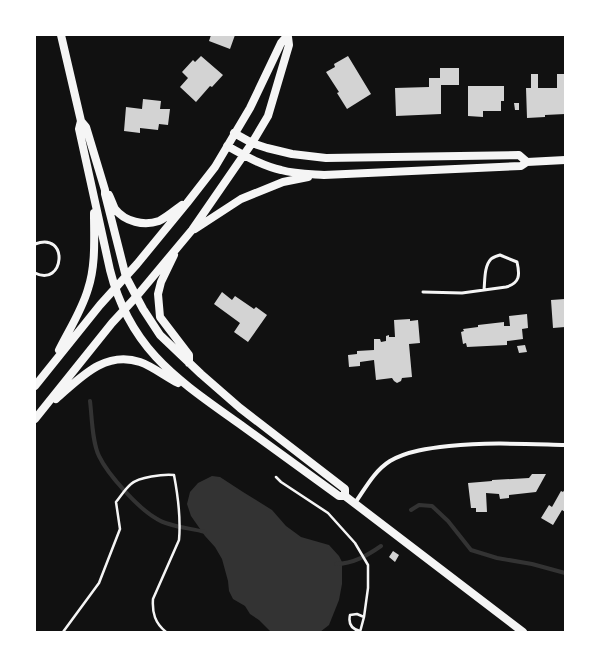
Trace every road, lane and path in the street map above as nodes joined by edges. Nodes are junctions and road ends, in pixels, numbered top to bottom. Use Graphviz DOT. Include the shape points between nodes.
graph roads {
  1 [pos="61,35"];
  2 [pos="288,36"];
  3 [pos="80,121"];
  4 [pos="234,133"];
  5 [pos="252,143"];
  6 [pos="227,146"];
  7 [pos="244,155"];
  8 [pos="565,160"];
  9 [pos="527,162"];
  10 [pos="324,175"];
  11 [pos="105,190"];
  12 [pos="93,196"];
  13 [pos="187,203"];
  14 [pos="192,230"];
  15 [pos="35,244"];
  16 [pos="178,247"];
  17 [pos="35,273"];
  18 [pos="126,277"];
  19 [pos="114,290"];
  20 [pos="484,290"];
  21 [pos="423,292"];
  22 [pos="136,297"];
  23 [pos="124,310"];
  24 [pos="189,363"];
  25 [pos="52,364"];
  26 [pos="185,385"];
  27 [pos="35,386"];
  28 [pos="46,406"];
  29 [pos="35,419"];
  30 [pos="565,445"];
  31 [pos="276,477"];
  32 [pos="345,496"];
  33 [pos="355,503"];
  34 [pos="364,617"];
  35 [pos="63,632"];
  36 [pos="166,632"];
  37 [pos="360,632"];
  38 [pos="523,632"];
  1 -- 3 [label="main road"];
  2 -- 4 [label="main road" via="281,43 250,108"];
  2 -- 5 [label="main road" via="289,46 268,116"];
  3 -- 11 [label="main road" via="86,128"];
  3 -- 12 [label="main road" via="79,129"];
  4 -- 5 [label="main road"];
  4 -- 6 [label="main road"];
  5 -- 7 [label="main road"];
  5 -- 9 [label="main road" via="292,154 326,158 519,155"];
  6 -- 7 [label="main road"];
  6 -- 13 [label="main road" via="215,167"];
  7 -- 10 [label="main road" via="280,170"];
  7 -- 14 [label="main road"];
  8 -- 9 [label="main road"];
  9 -- 10 [label="main road" via="521,166"];
  10 -- 14 [label="main road" via="283,182 260,190"];
  11 -- 13 [label="main road" via="116,210 135,223 159,220"];
  11 -- 18 [label="main road"];
  12 -- 19 [label="main road"];
  12 -- 25 [label="main road" via="94,245 89,289"];
  13 -- 18 [label="main road"];
  14 -- 16 [label="main road"];
  15 -- 17 [label="lane" via="48,242 55,246 60,260 52,273 45,276"];
  16 -- 22 [label="main road"];
  16 -- 24 [label="main road" via="161,282 158,294 160,317 189,355"];
  18 -- 19 [label="main road"];
  18 -- 22 [label="main road"];
  19 -- 23 [label="main road"];
  19 -- 25 [label="main road"];
  20 -- 20 [label="lane" via="513,285 518,279 517,262 500,255 491,258 485,273"];
  20 -- 21 [label="lane" via="462,293"];
  22 -- 23 [label="main road"];
  22 -- 24 [label="main road" via="160,335"];
  23 -- 26 [label="main road" via="130,324 156,358"];
  23 -- 28 [label="main road"];
  24 -- 32 [label="main road" via="240,408 345,489"];
  25 -- 27 [label="main road"];
  26 -- 28 [label="main road" via="141,362 115,360 88,371"];
  26 -- 32 [label="main road" via="339,496"];
  28 -- 29 [label="main road"];
  30 -- 33 [label="street" via="478,443 419,451 390,461 381,468"];
  31 -- 34 [label="path" via="328,513 359,549 368,564"];
  32 -- 33 [label="main road"];
  33 -- 38 [label="main road"];
  34 -- 37 [label="path"];
  34 -- 37 [label="path" via="350,615 350,626"];
  35 -- 36 [label="path" via="99,583 120,529 116,502 131,484 164,474 174,475 179,517 179,540 153,599 155,621"];
}
